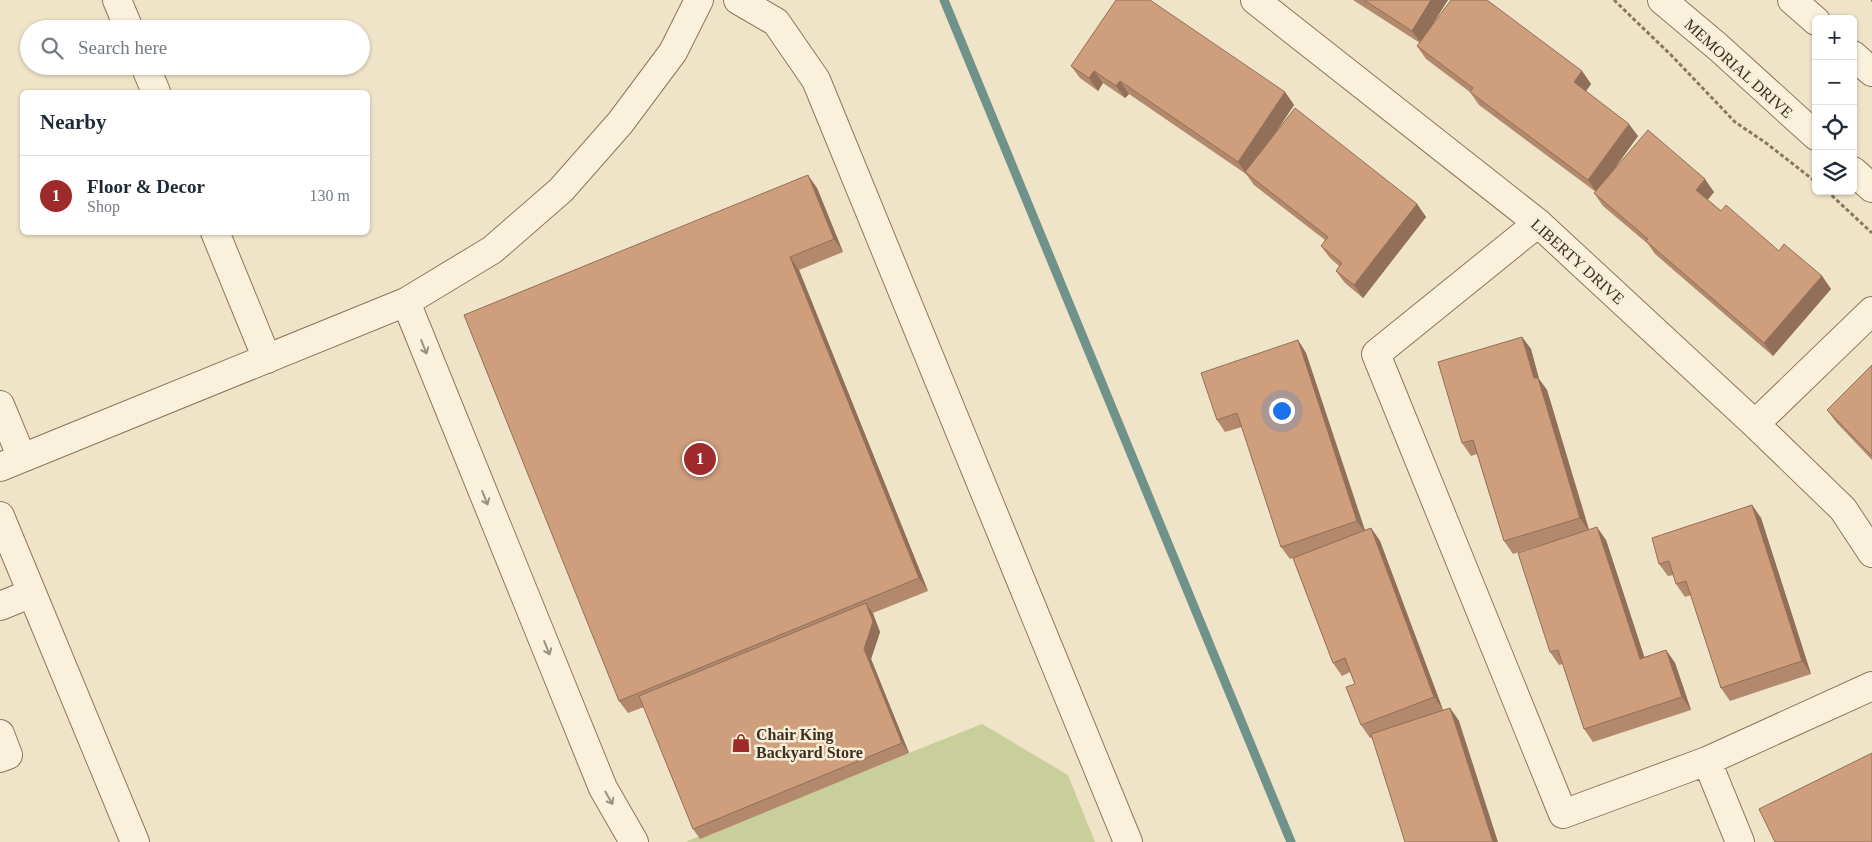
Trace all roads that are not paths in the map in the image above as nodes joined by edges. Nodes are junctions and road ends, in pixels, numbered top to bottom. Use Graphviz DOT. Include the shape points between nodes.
graph roads {
  1 [pos="117,0"];
  2 [pos="699,0"];
  3 [pos="738,0"];
  4 [pos="1255,0"];
  5 [pos="1662,0"];
  6 [pos="1792,0"];
  7 [pos="1812,18"];
  8 [pos="125,20"];
  9 [pos="1857,59"];
  10 [pos="1872,72"];
  11 [pos="149,75"];
  12 [pos="155,90"];
  13 [pos="1812,132"];
  14 [pos="1857,175"];
  15 [pos="1872,188"];
  16 [pos="1538,223"];
  17 [pos="216,235"];
  18 [pos="406,302"];
  19 [pos="1872,311"];
  20 [pos="267,359"];
  21 [pos="0,405"];
  22 [pos="1755,424"];
  23 [pos="11,463"];
  24 [pos="0,516"];
  25 [pos="1872,553"];
  26 [pos="32,593"];
  27 [pos="0,606"];
  28 [pos="1872,686"];
  29 [pos="0,734"];
  30 [pos="0,758"];
  31 [pos="1707,761"];
  32 [pos="136,842"];
  33 [pos="634,842"];
  34 [pos="1128,842"];
  35 [pos="1740,842"];
  1 -- 8 [label="street"];
  2 -- 18 [label="street" via="673,52 620,123 560,190 492,250"];
  3 -- 34 [label="street" via="776,22 816,80"];
  4 -- 16 [label="street, LIBERTY DRIVE"];
  5 -- 13 [label="street, MEMORIAL DRIVE"];
  6 -- 7 [label="street"];
  9 -- 10 [label="street"];
  11 -- 12 [label="street"];
  14 -- 15 [label="street"];
  16 -- 22 [label="street, LIBERTY DRIVE"];
  16 -- 31 [label="street" via="1376,354 1563,814"];
  17 -- 20 [label="street"];
  18 -- 20 [label="street"];
  18 -- 33 [label="street, one-way" via="603,788"];
  19 -- 22 [label="street"];
  20 -- 23 [label="street"];
  21 -- 23 [label="street"];
  22 -- 25 [label="street, LIBERTY DRIVE" via="1843,509"];
  24 -- 26 [label="street"];
  26 -- 27 [label="street"];
  26 -- 32 [label="street"];
  28 -- 31 [label="street"];
  29 -- 30 [label="street" via="8,755"];
  31 -- 35 [label="street"];
}
